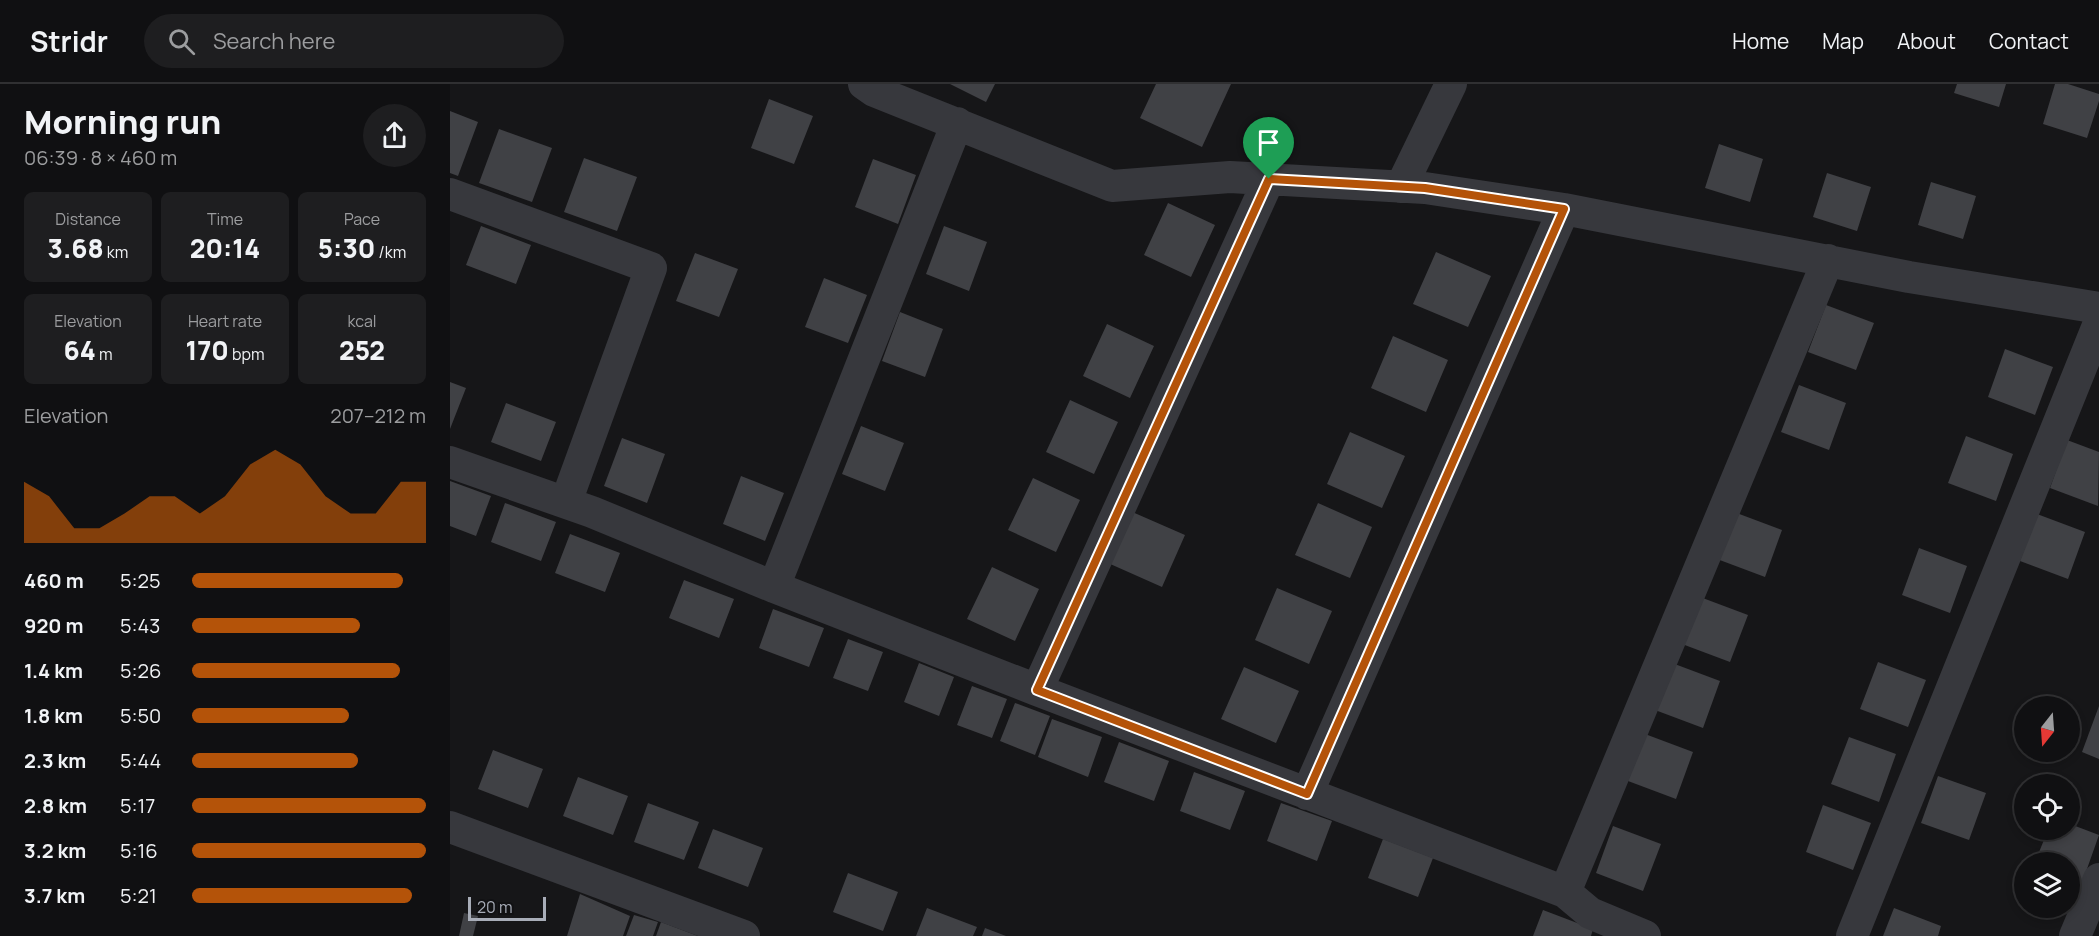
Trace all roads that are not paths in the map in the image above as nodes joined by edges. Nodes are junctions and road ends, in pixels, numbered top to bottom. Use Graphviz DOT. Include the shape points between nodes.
graph roads {
  1 [pos="1451,84"];
  2 [pos="872,86"];
  3 [pos="957,123"];
  4 [pos="1269,179"];
  5 [pos="1401,187"];
  6 [pos="450,194"];
  7 [pos="1564,209"];
  8 [pos="1828,260"];
  9 [pos="2099,308"];
  10 [pos="2099,323"];
  11 [pos="450,462"];
  12 [pos="566,502"];
  13 [pos="774,587"];
  14 [pos="1037,690"];
  15 [pos="1307,794"];
  16 [pos="450,827"];
  17 [pos="2099,879"];
  18 [pos="1565,892"];
  19 [pos="744,936"];
  20 [pos="1645,936"];
  21 [pos="1852,936"];
  22 [pos="2075,936"];
  1 -- 5 [label="street"];
  2 -- 3 [label="street"];
  3 -- 4 [label="street" via="1112,186 1230,177"];
  3 -- 13 [label="street"];
  4 -- 5 [label="street"];
  4 -- 14 [label="street"];
  5 -- 7 [label="street"];
  6 -- 12 [label="street" via="651,268"];
  7 -- 8 [label="street"];
  7 -- 15 [label="street"];
  8 -- 9 [label="street"];
  8 -- 18 [label="street"];
  10 -- 21 [label="street"];
  11 -- 12 [label="street"];
  12 -- 13 [label="street"];
  13 -- 14 [label="street"];
  14 -- 15 [label="street"];
  15 -- 18 [label="street"];
  16 -- 19 [label="street"];
  17 -- 22 [label="street"];
  18 -- 20 [label="street" via="1590,913"];
}
